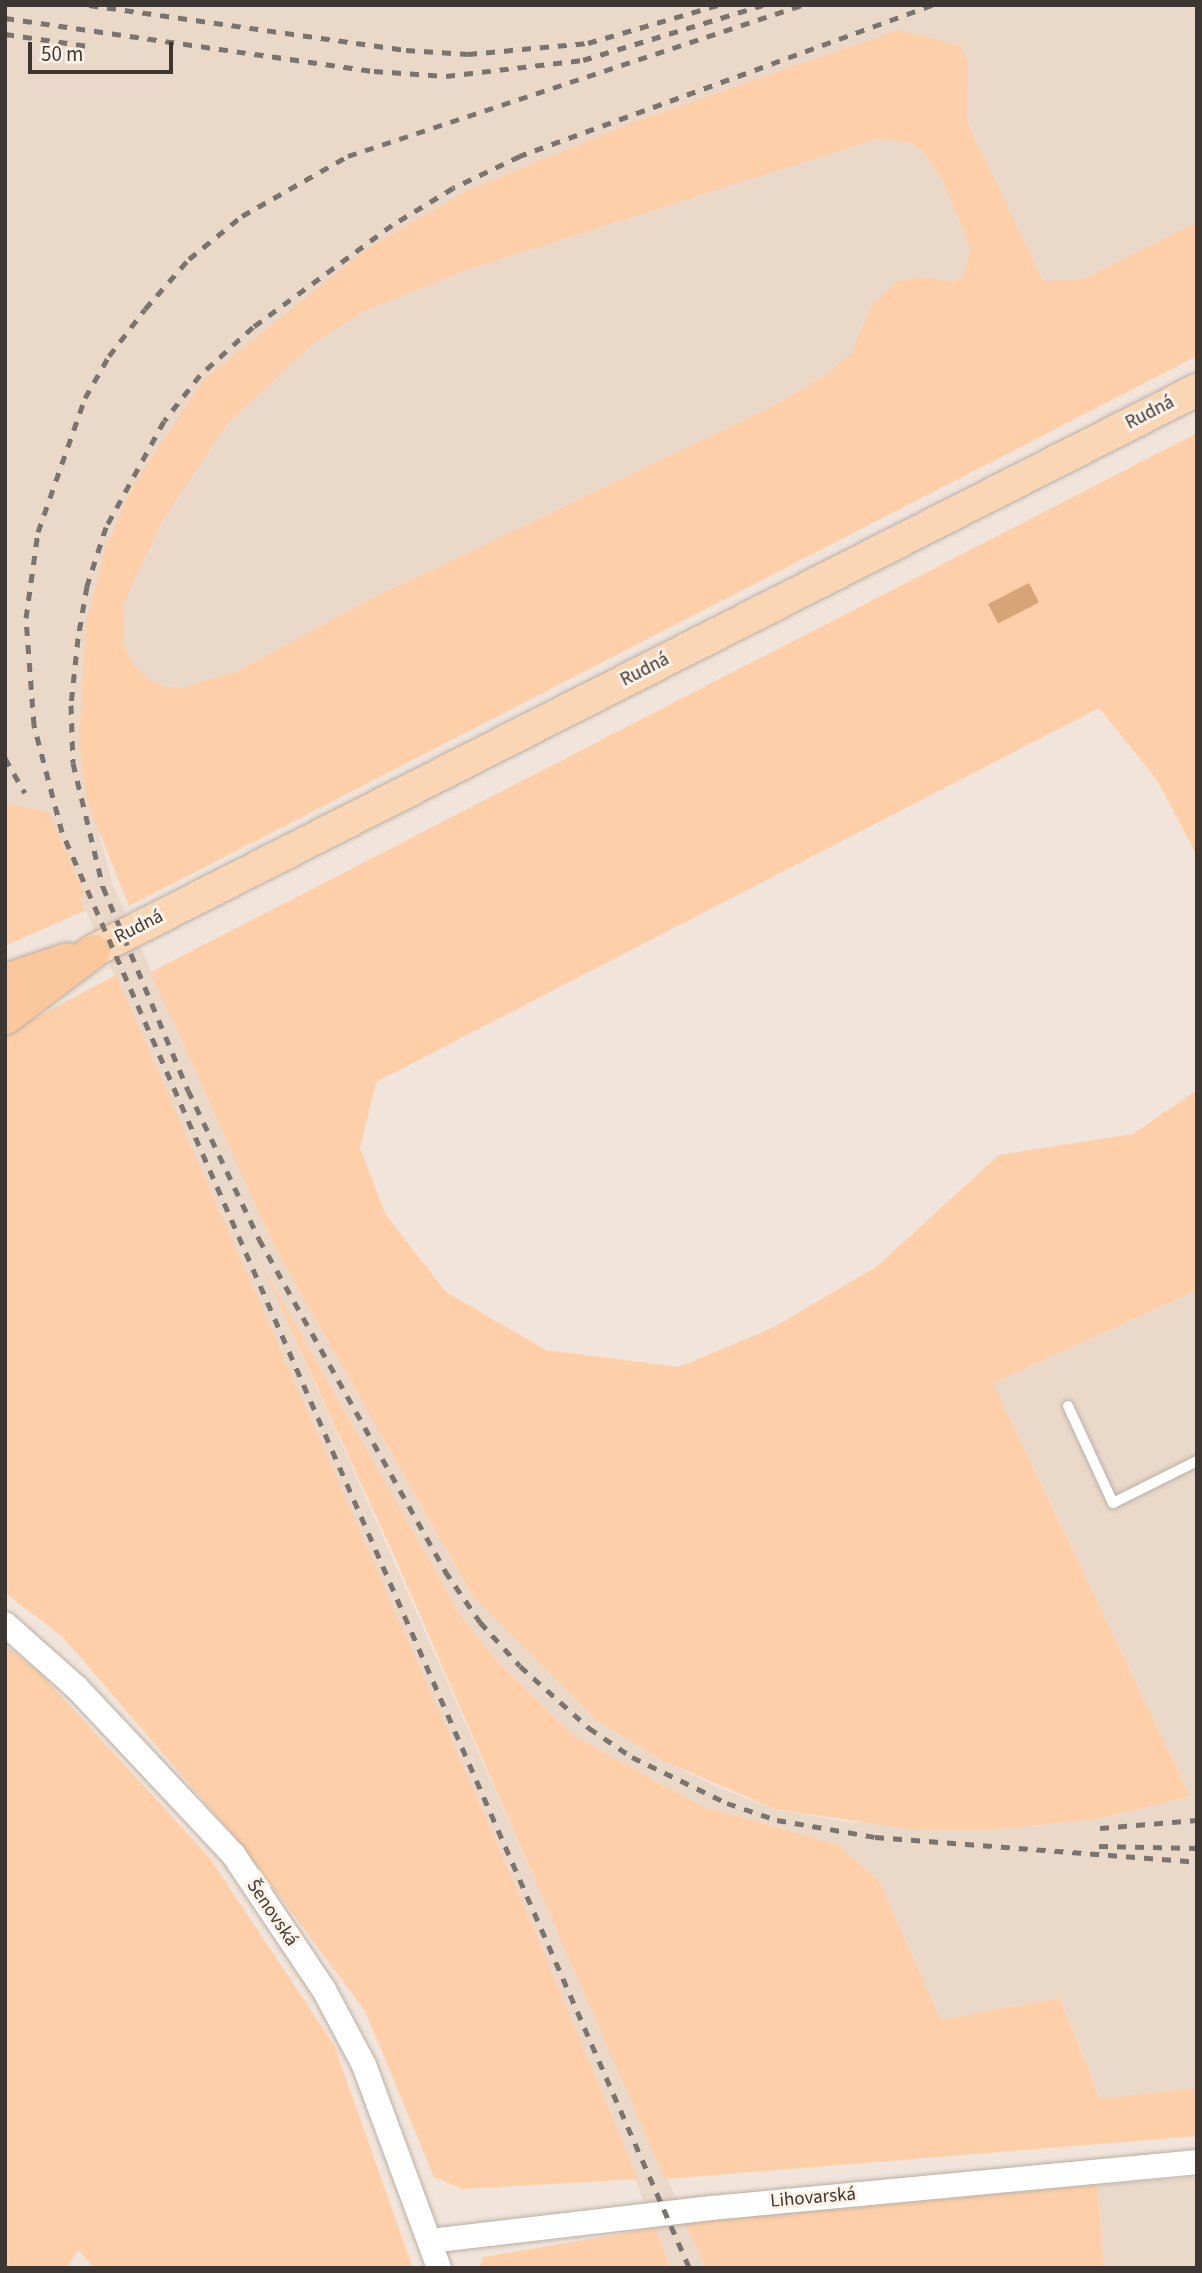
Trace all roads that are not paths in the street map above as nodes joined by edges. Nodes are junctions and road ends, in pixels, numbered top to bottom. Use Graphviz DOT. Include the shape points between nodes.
graph roads {
  1 [pos="1197,390"];
  2 [pos="93,951"];
  3 [pos="9,1005"];
  4 [pos="1068,1406"];
  5 [pos="1197,1461"];
  6 [pos="5,1624"];
  7 [pos="1197,2162"];
  8 [pos="430,2241"];
  9 [pos="439,2268"];
  1 -- 2 [label="main road, Rudná"];
  2 -- 3 [label="highway"];
  4 -- 5 [label="lane" via="1113,1503"];
  6 -- 8 [label="street, Šenovská" via="78,1688 233,1854 324,1990 364,2065"];
  7 -- 8 [label="street, Lihovarská" via="712,2208"];
  8 -- 9 [label="street, Šenovská"];
}
